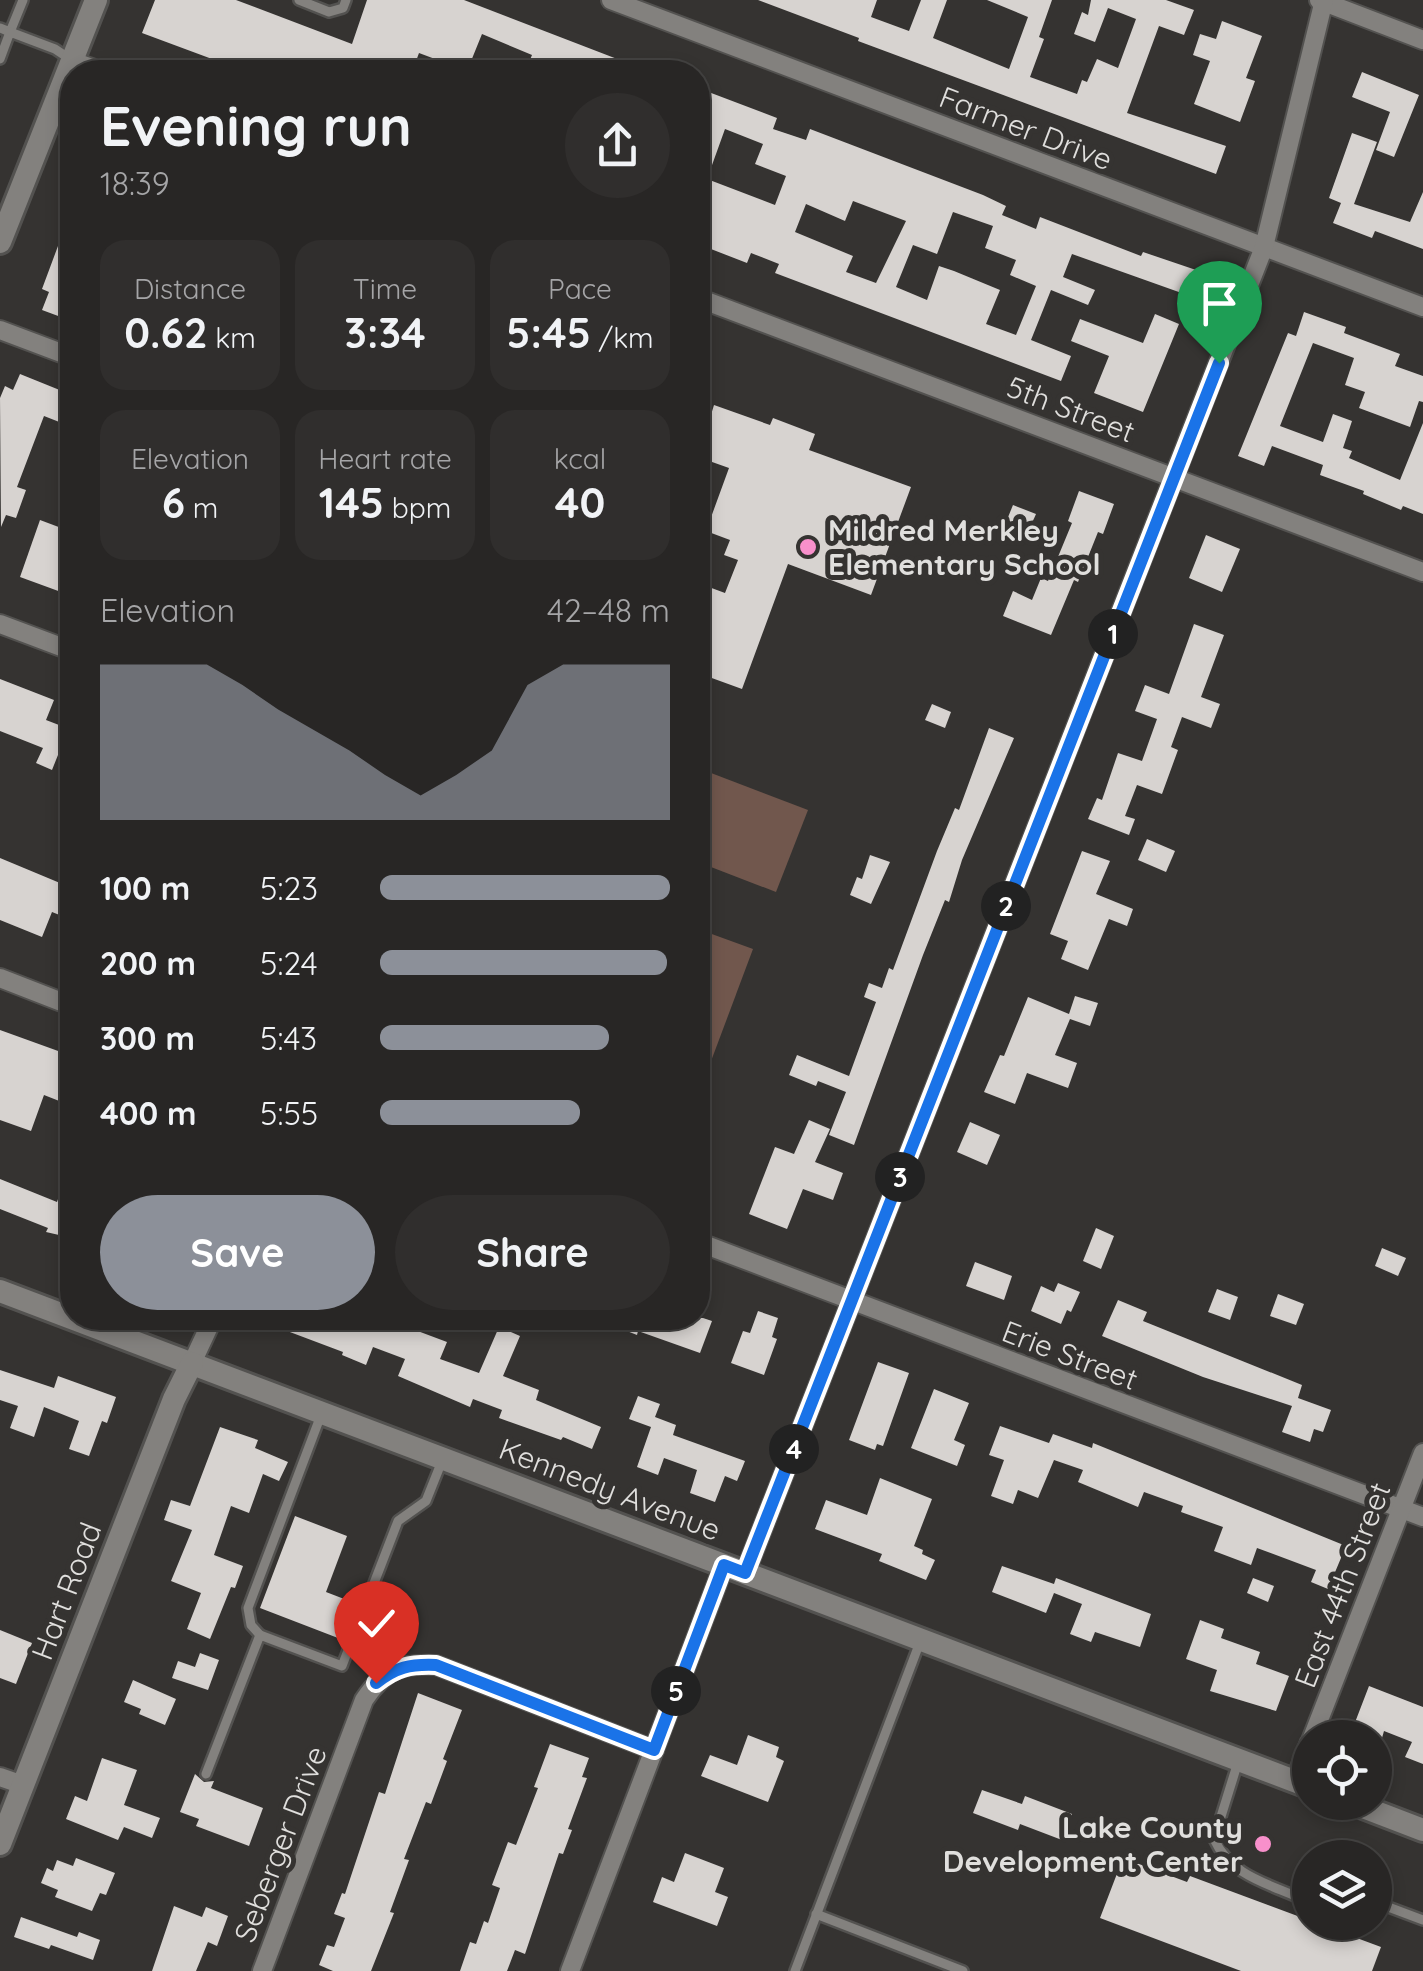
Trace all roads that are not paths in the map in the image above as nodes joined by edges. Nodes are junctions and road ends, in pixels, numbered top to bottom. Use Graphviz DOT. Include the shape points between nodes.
graph roads {
  1 [pos="23,0"];
  2 [pos="96,0"];
  3 [pos="299,0"];
  4 [pos="346,0"];
  5 [pos="610,0"];
  6 [pos="1322,1"];
  7 [pos="5,30"];
  8 [pos="1423,40"];
  9 [pos="0,59"];
  10 [pos="70,60"];
  11 [pos="72,60"];
  12 [pos="60,91"];
  13 [pos="0,242"];
  14 [pos="1264,247"];
  15 [pos="710,303"];
  16 [pos="1423,306"];
  17 [pos="0,330"];
  18 [pos="60,352"];
  19 [pos="1174,478"];
  20 [pos="1423,572"];
  21 [pos="0,624"];
  22 [pos="60,647"];
  23 [pos="0,978"];
  24 [pos="60,1001"];
  25 [pos="710,1247"];
  26 [pos="0,1291"];
  27 [pos="851,1302"];
  28 [pos="60,1313"];
  29 [pos="105,1330"];
  30 [pos="207,1330"];
  31 [pos="192,1362"];
  32 [pos="323,1412"];
  33 [pos="1423,1453"];
  34 [pos="443,1458"];
  35 [pos="1401,1509"];
  36 [pos="1423,1518"];
  37 [pos="734,1569"];
  38 [pos="260,1635"];
  39 [pos="921,1639"];
  40 [pos="1319,1720"];
  41 [pos="654,1750"];
  42 [pos="1238,1760"];
  43 [pos="206,1774"];
  44 [pos="0,1776"];
  45 [pos="1292,1780"];
  46 [pos="23,1785"];
  47 [pos="1392,1818"];
  48 [pos="1423,1830"];
  49 [pos="0,1844"];
  50 [pos="1292,1894"];
  51 [pos="1392,1908"];
  52 [pos="816,1914"];
  53 [pos="1423,1920"];
  54 [pos="262,1971"];
  55 [pos="570,1971"];
  56 [pos="794,1971"];
  57 [pos="963,1971"];
  1 -- 7 [label="lane"];
  2 -- 11 [label="street"];
  3 -- 4 [label="lane" via="328,12"];
  5 -- 14 [label="street, Farmer Drive"];
  6 -- 8 [label="street"];
  6 -- 14 [label="street"];
  7 -- 9 [label="lane"];
  7 -- 10 [label="lane"];
  12 -- 13 [label="street"];
  14 -- 16 [label="street, Farmer Drive"];
  14 -- 19 [label="street"];
  15 -- 19 [label="street, 5th Street"];
  17 -- 18 [label="street"];
  19 -- 20 [label="street, 5th Street"];
  19 -- 27 [label="street"];
  21 -- 22 [label="street"];
  23 -- 24 [label="street"];
  25 -- 27 [label="street, Erie Street"];
  26 -- 28 [label="street, Kennedy Avenue"];
  27 -- 35 [label="street, Erie Street"];
  27 -- 37 [label="street"];
  29 -- 31 [label="street, Kennedy Avenue"];
  30 -- 31 [label="street"];
  31 -- 32 [label="street, Kennedy Avenue"];
  31 -- 46 [label="street, Hart Road"];
  32 -- 34 [label="street, Kennedy Avenue"];
  32 -- 38 [label="lane" via="248,1608"];
  33 -- 35 [label="street, East 44th Street"];
  34 -- 37 [label="street, Kennedy Avenue"];
  34 -- 38 [label="lane" via="426,1501 398,1521 342,1666"];
  35 -- 36 [label="street, Erie Street"];
  35 -- 40 [label="street, East 44th Street"];
  37 -- 39 [label="street, Kennedy Avenue"];
  37 -- 41 [label="street"];
  38 -- 43 [label="lane"];
  39 -- 42 [label="street, Kennedy Avenue"];
  39 -- 52 [label="lane"];
  41 -- 54 [label="street, Seberger Drive" via="436,1665 390,1672 364,1700"];
  41 -- 55 [label="street"];
  42 -- 45 [label="street, Kennedy Avenue"];
  42 -- 50 [label="lane" via="1214,1839 1236,1870"];
  44 -- 46 [label="street"];
  46 -- 49 [label="street, Hart Road"];
  47 -- 48 [label="street"];
  51 -- 53 [label="lane"];
  52 -- 56 [label="lane"];
  52 -- 57 [label="lane"];
}
